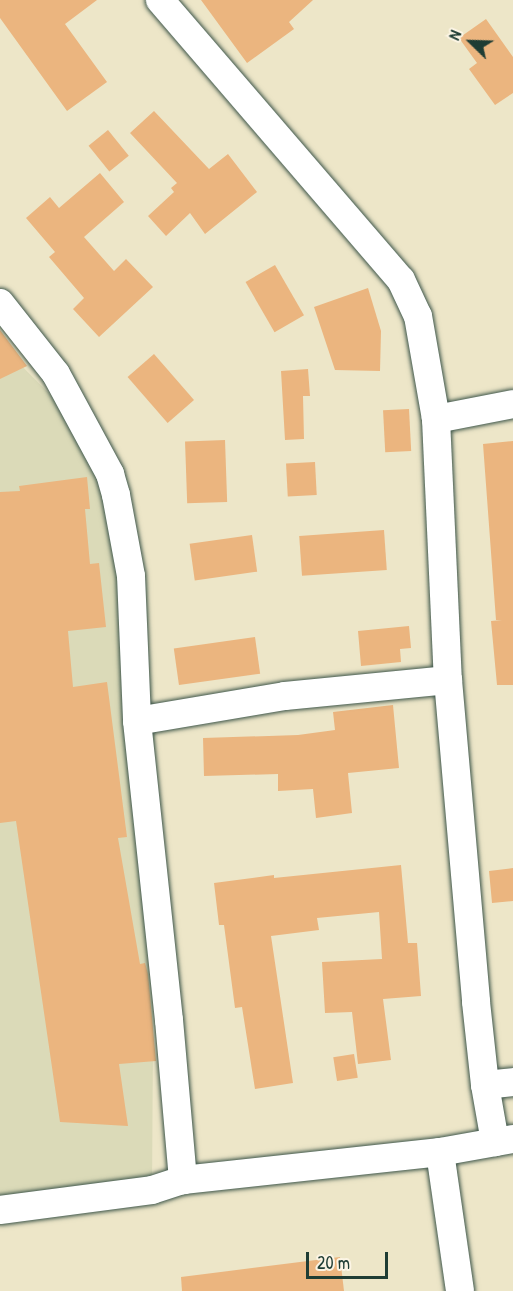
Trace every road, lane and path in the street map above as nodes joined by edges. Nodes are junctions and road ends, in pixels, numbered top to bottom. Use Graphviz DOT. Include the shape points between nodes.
graph roads {
  1 [pos="160,0"];
  2 [pos="0,303"];
  3 [pos="513,404"];
  4 [pos="435,419"];
  5 [pos="448,680"];
  6 [pos="137,721"];
  7 [pos="513,1082"];
  8 [pos="485,1085"];
  9 [pos="504,1140"];
  10 [pos="440,1152"];
  11 [pos="183,1180"];
  12 [pos="0,1210"];
  13 [pos="460,1291"];
  1 -- 4 [label="street" via="401,280 418,316"];
  2 -- 6 [label="street" via="56,374 110,474 131,576"];
  3 -- 4 [label="street"];
  4 -- 5 [label="street"];
  5 -- 6 [label="street" via="285,696"];
  5 -- 8 [label="street"];
  6 -- 11 [label="street" via="170,1020"];
  7 -- 8 [label="street"];
  8 -- 9 [label="street"];
  9 -- 10 [label="street"];
  10 -- 11 [label="street"];
  10 -- 13 [label="street"];
  11 -- 12 [label="street" via="152,1190"];
}
